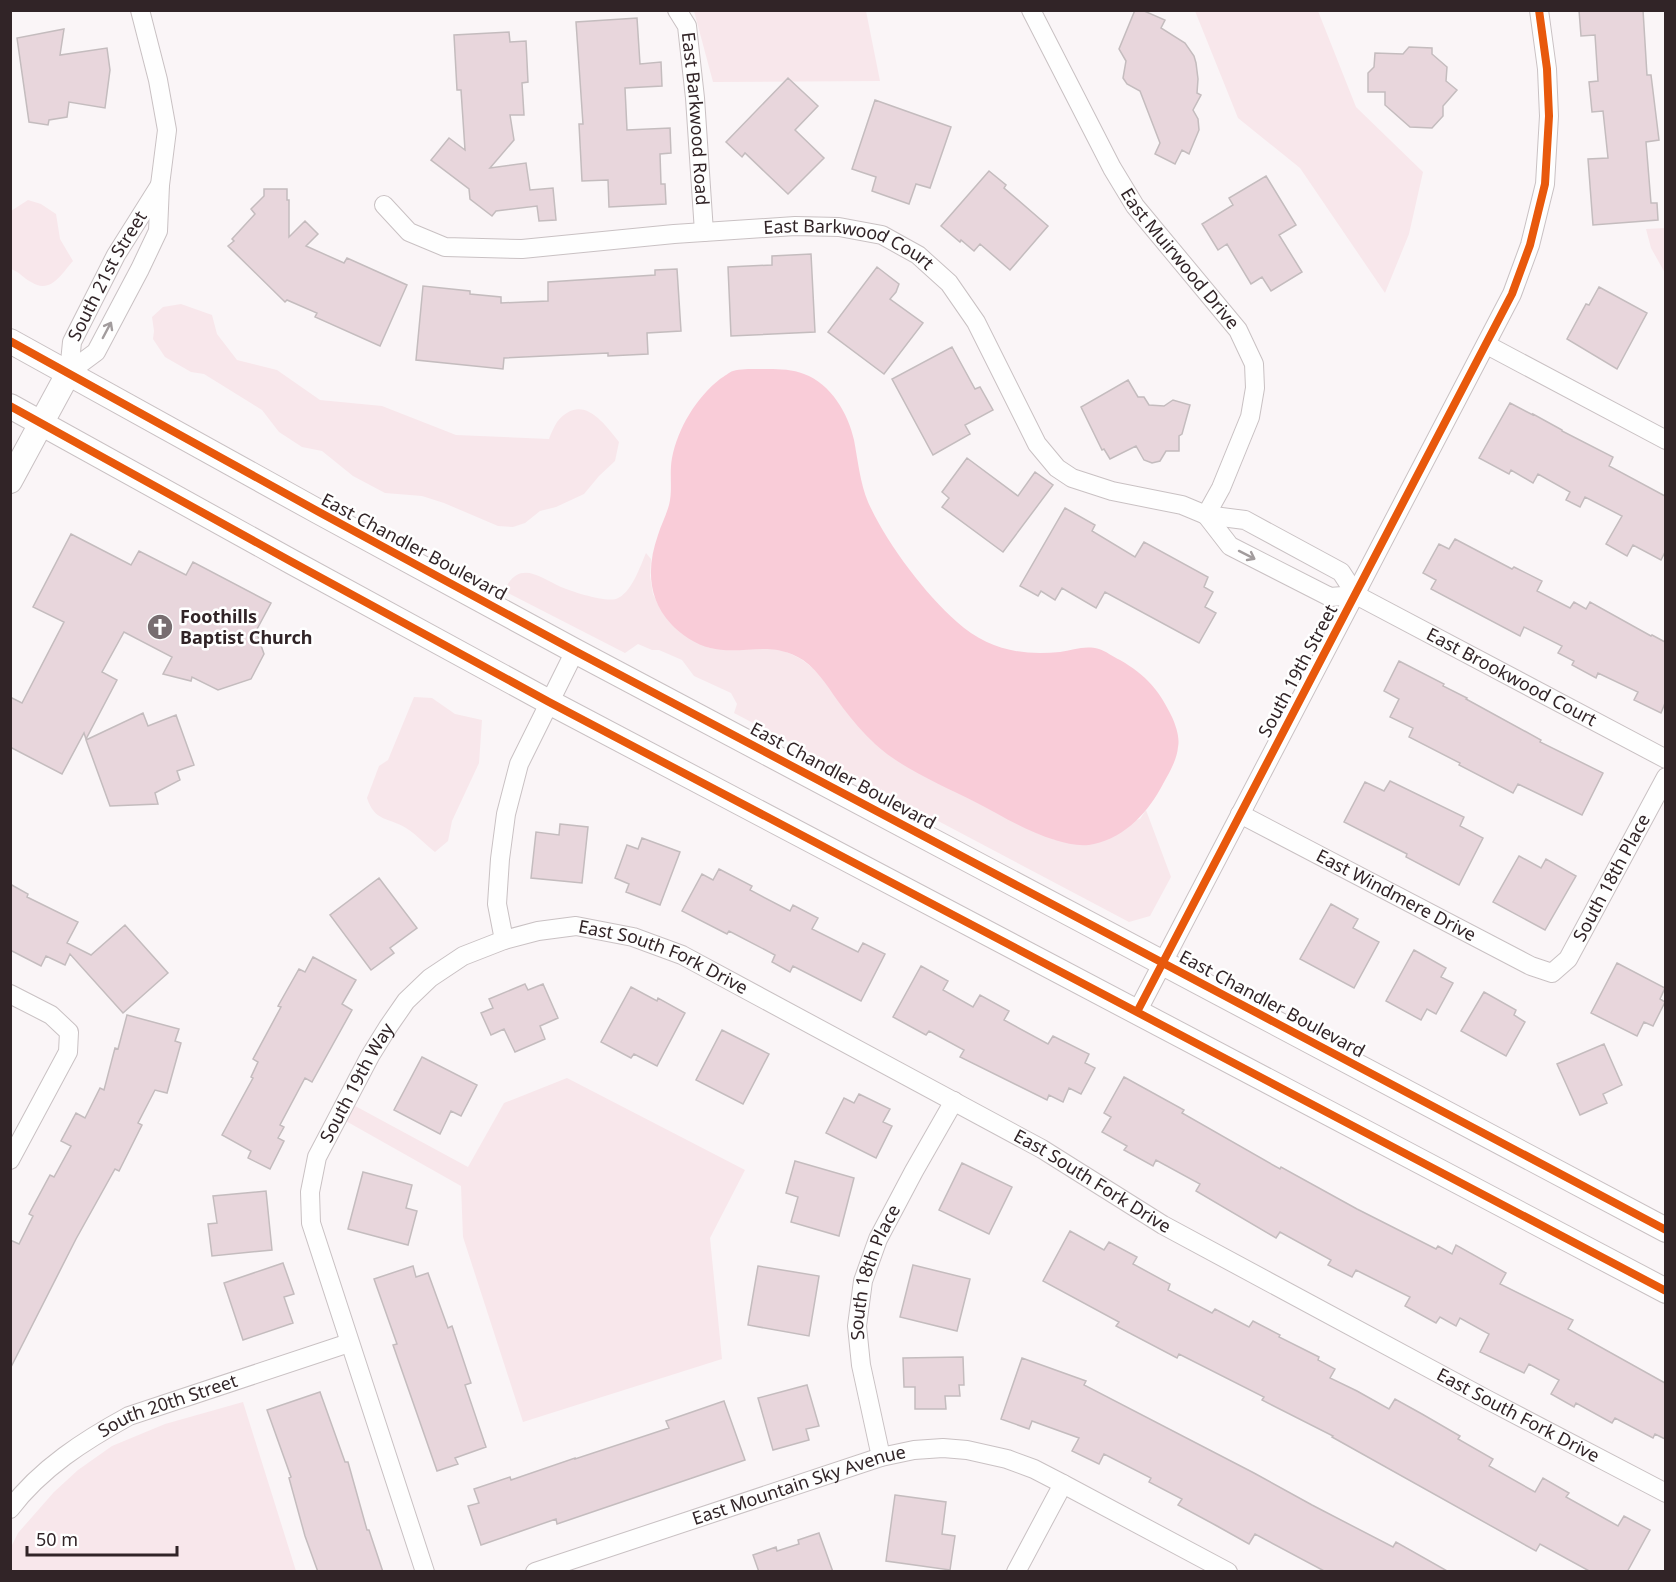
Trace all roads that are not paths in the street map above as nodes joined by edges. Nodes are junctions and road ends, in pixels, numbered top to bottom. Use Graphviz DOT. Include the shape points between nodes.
graph roads {
  1 [pos="140,10"];
  2 [pos="677,10"];
  3 [pos="1031,10"];
  4 [pos="1539,10"];
  5 [pos="160,184"];
  6 [pos="384,205"];
  7 [pos="704,232"];
  8 [pos="10,341"];
  9 [pos="1487,345"];
  10 [pos="69,372"];
  11 [pos="10,406"];
  12 [pos="41,423"];
  13 [pos="1665,440"];
  14 [pos="10,481"];
  15 [pos="1206,515"];
  16 [pos="1356,595"];
  17 [pos="575,651"];
  18 [pos="549,702"];
  19 [pos="1665,759"];
  20 [pos="1665,777"];
  21 [pos="1240,814"];
  22 [pos="504,940"];
  23 [pos="1163,963"];
  24 [pos="1552,973"];
  25 [pos="10,994"];
  26 [pos="1137,1012"];
  27 [pos="954,1101"];
  28 [pos="10,1160"];
  29 [pos="1665,1230"];
  30 [pos="1665,1291"];
  31 [pos="349,1343"];
  32 [pos="881,1457"];
  33 [pos="1063,1484"];
  34 [pos="1665,1493"];
  35 [pos="10,1509"];
  36 [pos="425,1572"];
  37 [pos="535,1572"];
  38 [pos="1016,1572"];
  39 [pos="1228,1572"];
  1 -- 5 [label="street, South 21st Street" via="167,130"];
  2 -- 7 [label="street, East Barkwood Road" via="687,26"];
  3 -- 15 [label="street, East Muirwood Drive" via="1135,206 1238,330 1254,364 1250,417"];
  4 -- 9 [label="street, South 19th Street" via="1549,116 1545,184 1523,265"];
  5 -- 10 [label="street, South 21st Street" via="116,255 72,342"];
  10 -- 5 [label="street, South 21st Street, one-way" via="96,352 141,269 158,231"];
  6 -- 7 [label="street, East Barkwood Court" via="409,232 445,247 522,249"];
  7 -- 15 [label="street, East Barkwood Court" via="839,227 882,236 918,255 949,283 976,322 1037,444 1057,468 1072,478 1112,491 1182,505"];
  8 -- 10 [label="main road, East Chandler Boulevard"];
  9 -- 13 [label="street"];
  9 -- 16 [label="street, South 19th Street"];
  10 -- 12 [label="main road, South 21st Street"];
  10 -- 17 [label="main road, East Chandler Boulevard"];
  11 -- 12 [label="main road"];
  12 -- 14 [label="main road, South 21st Street"];
  12 -- 18 [label="main road"];
  15 -- 16 [label="street, East Barkwood Court" via="1245,520 1341,572"];
  15 -- 16 [label="street, one-way" via="1230,546 1330,597"];
  16 -- 19 [label="street, East Brookwood Court"];
  16 -- 21 [label="street, South 19th Street"];
  17 -- 18 [label="street"];
  17 -- 23 [label="main road, East Chandler Boulevard"];
  18 -- 22 [label="street" via="519,764 506,814 498,904"];
  18 -- 26 [label="main road"];
  20 -- 24 [label="street, South 18th Place" via="1568,959"];
  21 -- 23 [label="street, South 19th Street"];
  21 -- 24 [label="street, East Windmere Drive" via="1531,966"];
  22 -- 27 [label="street, East South Fork Drive" via="576,926 633,937 682,955"];
  22 -- 31 [label="street, South 19th Way" via="463,956 430,978 406,1001 370,1056 317,1157 310,1192 311,1223"];
  23 -- 26 [label="street, South 19th Street"];
  23 -- 29 [label="main road, East Chandler Boulevard"];
  25 -- 28 [label="street" via="51,1015 69,1032 68,1052"];
  26 -- 30 [label="main road"];
  27 -- 32 [label="street, South 18th Place" via="878,1239 863,1281 856,1326"];
  27 -- 34 [label="street, East South Fork Drive" via="1042,1149 1163,1225"];
  31 -- 35 [label="street, South 20th Street" via="129,1416 73,1450"];
  31 -- 36 [label="street, South 19th Way"];
  32 -- 33 [label="street, East Mountain Sky Avenue" via="914,1450 967,1450 1008,1459"];
  32 -- 37 [label="street, East Mountain Sky Avenue"];
  33 -- 38 [label="street"];
  33 -- 39 [label="street, East Mountain Sky Avenue"];
}
